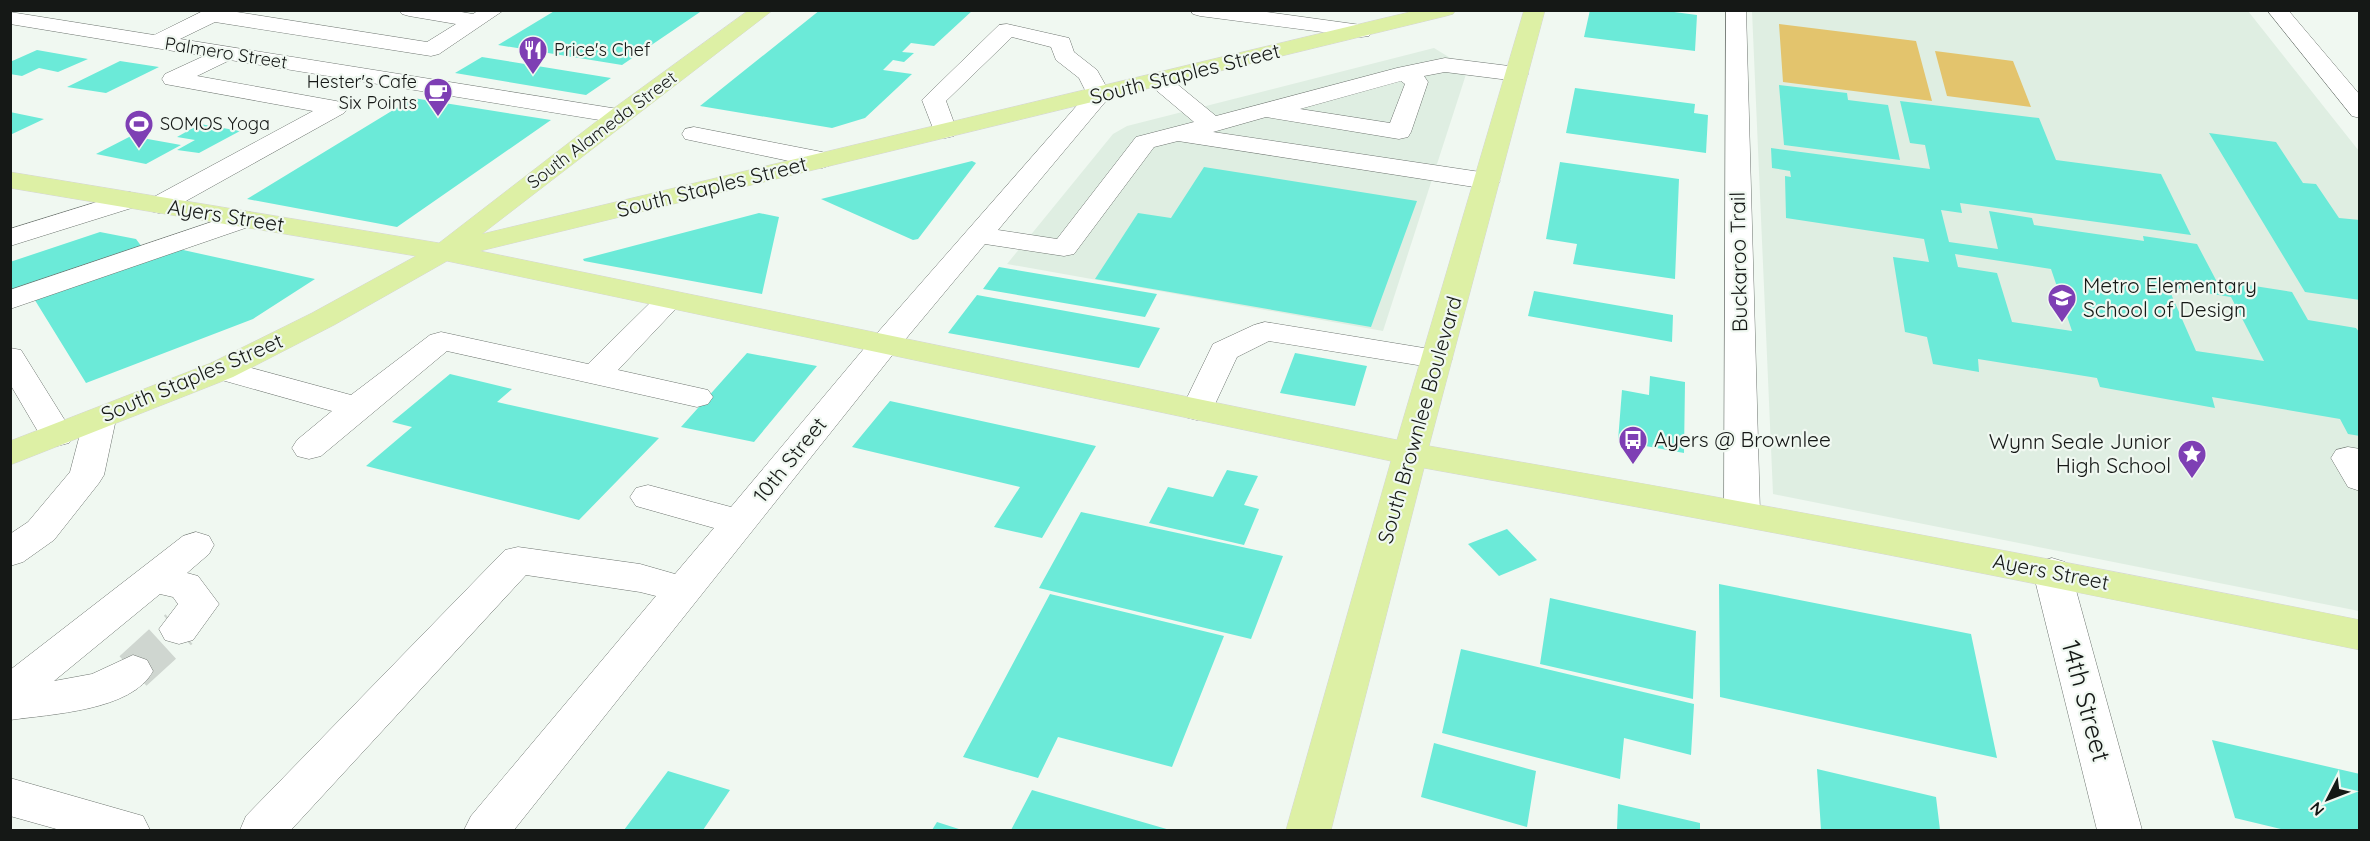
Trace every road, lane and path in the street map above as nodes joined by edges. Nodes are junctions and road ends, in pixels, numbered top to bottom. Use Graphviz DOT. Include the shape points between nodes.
graph roads {
  1 [pos="409,10"];
  2 [pos="763,10"];
  3 [pos="1022,10"];
  4 [pos="1200,10"];
  5 [pos="1446,10"];
  6 [pos="1535,10"];
  7 [pos="1736,10"];
  8 [pos="2277,10"];
  9 [pos="216,13"];
  10 [pos="491,14"];
  11 [pos="10,18"];
  12 [pos="1007,30"];
  13 [pos="1361,31"];
  14 [pos="156,42"];
  15 [pos="227,53"];
  16 [pos="1405,73"];
  17 [pos="1517,74"];
  18 [pos="1158,80"];
  19 [pos="1099,95"];
  20 [pos="1265,110"];
  21 [pos="2360,111"];
  22 [pos="618,116"];
  23 [pos="1212,125"];
  24 [pos="945,131"];
  25 [pos="1399,132"];
  26 [pos="694,134"];
  27 [pos="1178,135"];
  28 [pos="822,160"];
  29 [pos="1384,165"];
  30 [pos="1487,181"];
  31 [pos="16,184"];
  32 [pos="129,200"];
  33 [pos="159,205"];
  34 [pos="244,219"];
  35 [pos="978,235"];
  36 [pos="10,238"];
  37 [pos="442,252"];
  38 [pos="10,300"];
  39 [pos="669,300"];
  40 [pos="883,346"];
  41 [pos="10,357"];
  42 [pos="1436,359"];
  43 [pos="222,370"];
  44 [pos="595,375"];
  45 [pos="697,397"];
  46 [pos="357,407"];
  47 [pos="1197,410"];
  48 [pos="100,419"];
  49 [pos="57,435"];
  50 [pos="309,448"];
  51 [pos="10,454"];
  52 [pos="1410,454"];
  53 [pos="2360,460"];
  54 [pos="2360,479"];
  55 [pos="648,496"];
  56 [pos="1742,513"];
  57 [pos="738,522"];
  58 [pos="196,544"];
  59 [pos="10,553"];
  60 [pos="2052,572"];
  61 [pos="154,579"];
  62 [pos="683,590"];
  63 [pos="179,629"];
  64 [pos="2360,635"];
  65 [pos="134,671"];
  66 [pos="10,693"];
  67 [pos="10,703"];
  68 [pos="10,797"];
  69 [pos="128,831"];
  70 [pos="262,831"];
  71 [pos="487,831"];
  72 [pos="1308,831"];
  73 [pos="2120,831"];
  1 -- 10 [label="street"];
  2 -- 22 [label="main road, South Alameda Street"];
  3 -- 12 [label="street"];
  4 -- 13 [label="street"];
  5 -- 13 [label="main road, South Staples Street"];
  6 -- 17 [label="main road, South Brownlee Boulevard"];
  7 -- 56 [label="street, Buckaroo Trail"];
  8 -- 21 [label="street"];
  9 -- 10 [label="street" via="431,49"];
  9 -- 14 [label="street"];
  11 -- 14 [label="street, Palmero Street"];
  12 -- 19 [label="street" via="1060,43 1064,55 1089,75"];
  12 -- 24 [label="street" via="934,100"];
  13 -- 18 [label="main road, South Staples Street"];
  14 -- 15 [label="street, Palmero Street"];
  15 -- 22 [label="street, Palmero Street"];
  15 -- 33 [label="street" via="173,79 336,108"];
  16 -- 17 [label="street" via="1445,65"];
  16 -- 20 [label="street"];
  16 -- 25 [label="street" via="1417,82"];
  17 -- 30 [label="main road, South Brownlee Boulevard"];
  18 -- 19 [label="main road, South Staples Street"];
  18 -- 23 [label="street"];
  19 -- 24 [label="main road, South Staples Street"];
  19 -- 35 [label="street, 10th Street"];
  20 -- 23 [label="street"];
  20 -- 25 [label="street"];
  22 -- 37 [label="main road, South Alameda Street"];
  23 -- 27 [label="street"];
  24 -- 28 [label="main road, South Staples Street"];
  25 -- 29 [label="street"];
  26 -- 28 [label="street"];
  27 -- 29 [label="street"];
  27 -- 35 [label="street" via="1145,142 1064,249"];
  28 -- 37 [label="main road, South Staples Street"];
  29 -- 30 [label="street"];
  30 -- 42 [label="main road, South Brownlee Boulevard"];
  31 -- 32 [label="main road, Ayers Street"];
  32 -- 33 [label="main road, Ayers Street"];
  32 -- 36 [label="street"];
  33 -- 34 [label="main road, Ayers Street"];
  34 -- 37 [label="main road, Ayers Street"];
  34 -- 38 [label="street"];
  35 -- 40 [label="street, 10th Street"];
  37 -- 39 [label="main road, Ayers Street"];
  37 -- 43 [label="main road, South Staples Street" via="323,320"];
  39 -- 40 [label="main road, Ayers Street"];
  39 -- 44 [label="street"];
  40 -- 47 [label="main road, Ayers Street"];
  40 -- 57 [label="street, 10th Street"];
  41 -- 49 [label="street"];
  42 -- 47 [label="street" via="1264,331 1224,351"];
  42 -- 52 [label="main road, South Brownlee Boulevard"];
  43 -- 46 [label="street"];
  43 -- 48 [label="main road, South Staples Street"];
  44 -- 45 [label="street"];
  44 -- 46 [label="street" via="441,341"];
  46 -- 50 [label="street"];
  47 -- 52 [label="main road, Ayers Street"];
  48 -- 49 [label="main road, South Staples Street"];
  48 -- 59 [label="street" via="87,475 41,531"];
  49 -- 51 [label="main road, South Staples Street"];
  52 -- 56 [label="main road, Ayers Street"];
  52 -- 72 [label="main road, South Brownlee Boulevard"];
  53 -- 54 [label="street" via="2348,458"];
  55 -- 57 [label="street"];
  56 -- 60 [label="main road, Ayers Street"];
  57 -- 62 [label="street, 10th Street"];
  58 -- 61 [label="street"];
  60 -- 64 [label="main road, Ayers Street"];
  60 -- 73 [label="street, 14th Street"];
  61 -- 63 [label="street" via="185,586 200,604"];
  61 -- 66 [label="street"];
  62 -- 70 [label="street" via="640,578 518,560"];
  62 -- 71 [label="street, 10th Street"];
  65 -- 67 [label="street" via="102,688"];
  68 -- 69 [label="street"];
}
